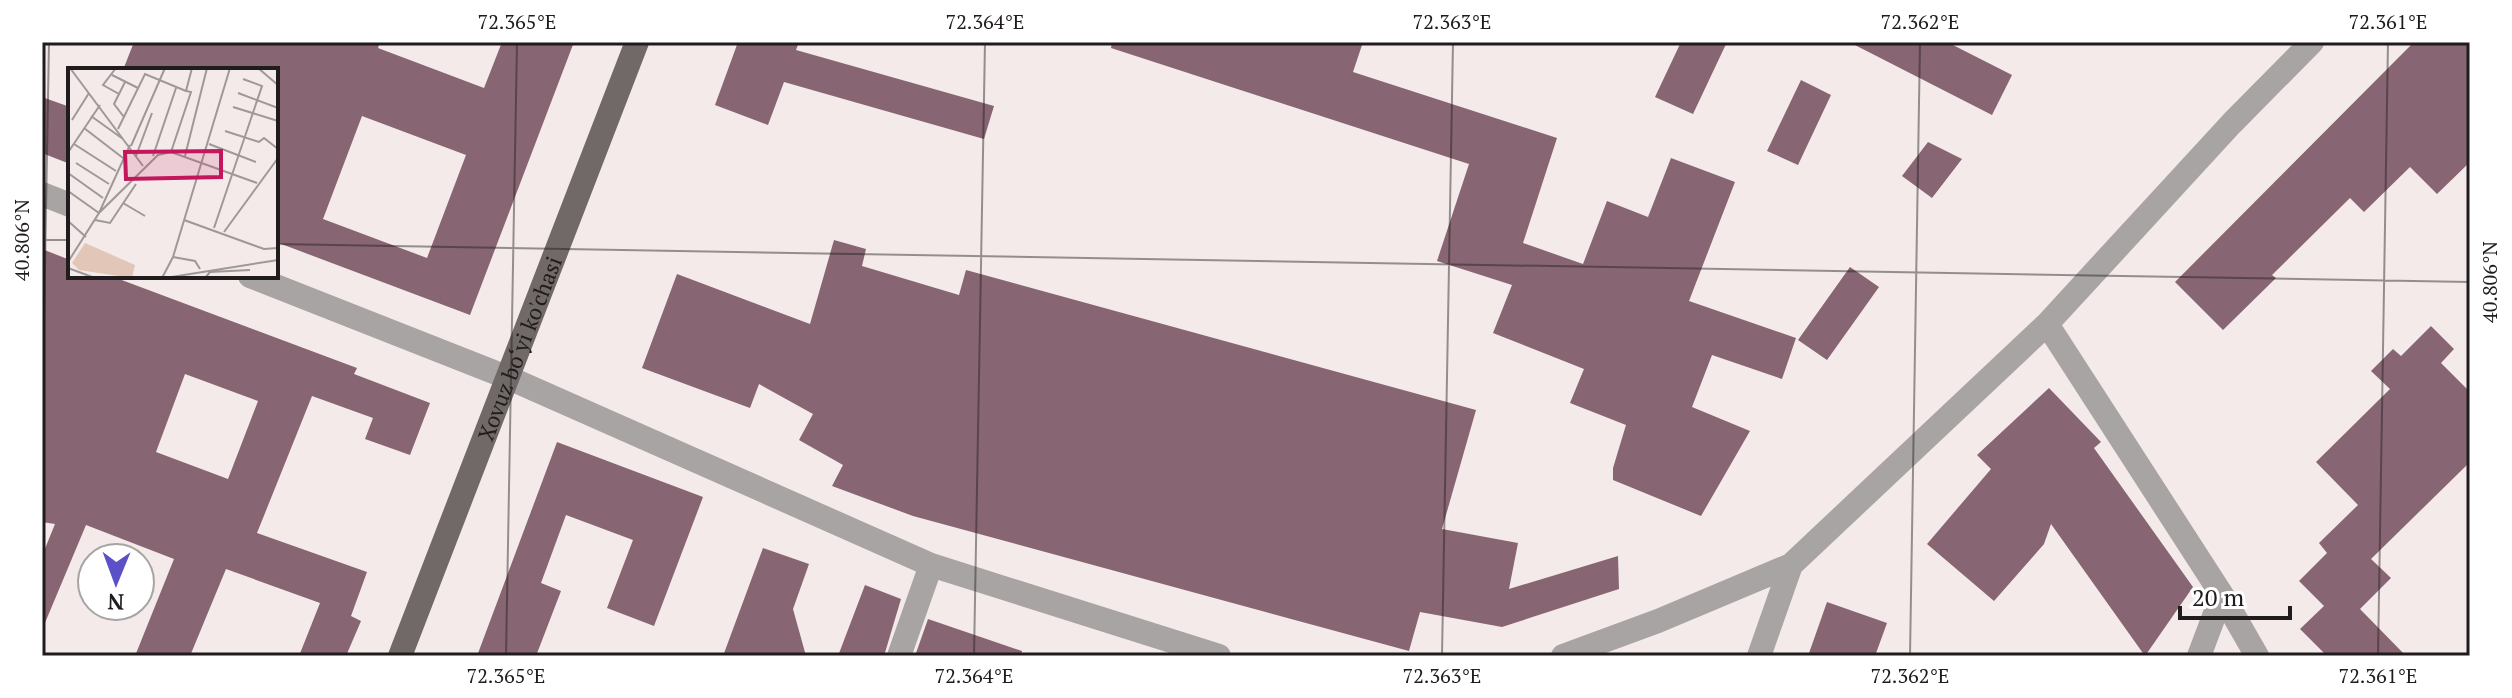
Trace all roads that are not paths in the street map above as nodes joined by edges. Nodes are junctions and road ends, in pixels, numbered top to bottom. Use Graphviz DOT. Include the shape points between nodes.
graph roads {
  1 [pos="637,42"];
  2 [pos="2312,42"];
  3 [pos="42,194"];
  4 [pos="68,204"];
  5 [pos="255,278"];
  6 [pos="2047,324"];
  7 [pos="509,378"];
  8 [pos="931,565"];
  9 [pos="1791,565"];
  10 [pos="2222,595"];
  11 [pos="400,656"];
  12 [pos="899,656"];
  13 [pos="1219,656"];
  14 [pos="1563,656"];
  15 [pos="1759,656"];
  16 [pos="2199,656"];
  17 [pos="2257,656"];
  1 -- 7 [label="main road, Xovuz bo‘yi ko'chasi"];
  2 -- 6 [label="street"];
  3 -- 4 [label="street"];
  5 -- 7 [label="street"];
  6 -- 9 [label="street"];
  6 -- 10 [label="street"];
  7 -- 8 [label="street"];
  7 -- 11 [label="main road, Xovuz bo‘yi ko'chasi"];
  8 -- 12 [label="street"];
  8 -- 13 [label="street"];
  9 -- 14 [label="street"];
  9 -- 15 [label="street"];
  10 -- 16 [label="street"];
  10 -- 17 [label="street"];
}
